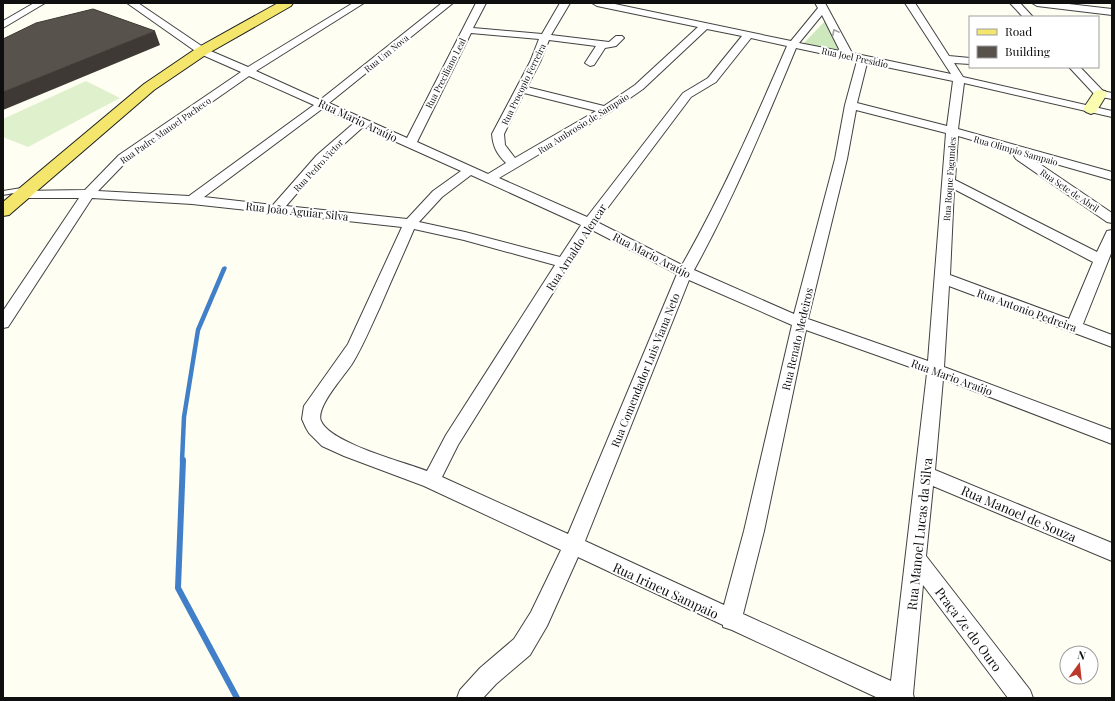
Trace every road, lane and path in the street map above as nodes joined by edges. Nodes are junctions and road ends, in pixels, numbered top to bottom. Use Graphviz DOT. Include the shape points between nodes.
graph roads {
  1 [pos="40,3"];
  2 [pos="132,3"];
  3 [pos="287,3"];
  4 [pos="359,3"];
  5 [pos="448,3"];
  6 [pos="481,3"];
  7 [pos="565,3"];
  8 [pos="597,3"];
  9 [pos="910,3"];
  10 [pos="1015,3"];
  11 [pos="1037,3"];
  12 [pos="822,6"];
  13 [pos="1112,12"];
  14 [pos="1027,16"];
  15 [pos="3,25"];
  16 [pos="704,26"];
  17 [pos="467,30"];
  18 [pos="748,35"];
  19 [pos="545,37"];
  20 [pos="619,38"];
  21 [pos="792,44"];
  22 [pos="602,45"];
  23 [pos="202,50"];
  24 [pos="848,56"];
  25 [pos="863,59"];
  26 [pos="946,59"];
  27 [pos="969,61"];
  28 [pos="590,63"];
  29 [pos="1075,68"];
  30 [pos="249,71"];
  31 [pos="959,79"];
  32 [pos="520,89"];
  33 [pos="1106,95"];
  34 [pos="323,103"];
  35 [pos="851,105"];
  36 [pos="1091,109"];
  37 [pos="606,110"];
  38 [pos="1112,114"];
  39 [pos="361,122"];
  40 [pos="952,131"];
  41 [pos="410,144"];
  42 [pos="1009,148"];
  43 [pos="514,164"];
  44 [pos="472,170"];
  45 [pos="1112,176"];
  46 [pos="490,178"];
  47 [pos="950,182"];
  48 [pos="27,191"];
  49 [pos="3,194"];
  50 [pos="88,194"];
  51 [pos="192,200"];
  52 [pos="278,209"];
  53 [pos="3,211"];
  54 [pos="1112,219"];
  55 [pos="590,223"];
  56 [pos="410,224"];
  57 [pos="1112,234"];
  58 [pos="1101,260"];
  59 [pos="565,263"];
  60 [pos="685,273"];
  61 [pos="942,278"];
  62 [pos="800,322"];
  63 [pos="3,323"];
  64 [pos="1074,327"];
  65 [pos="1112,342"];
  66 [pos="936,370"];
  67 [pos="1112,437"];
  68 [pos="925,474"];
  69 [pos="431,480"];
  70 [pos="573,546"];
  71 [pos="1112,552"];
  72 [pos="916,559"];
  73 [pos="731,620"];
  74 [pos="468,698"];
  75 [pos="902,698"];
  76 [pos="1022,698"];
  1 -- 15 [label="street"];
  2 -- 23 [label="street, Rua Mario Araújo"];
  3 -- 23 [label="main road"];
  4 -- 30 [label="street, Rua Padre Manoel Pacheco"];
  5 -- 34 [label="street, Rua Um Nova"];
  6 -- 17 [label="street, Rua Preciliano Leal"];
  7 -- 19 [label="street, Rua Procopio Ferreira"];
  8 -- 16 [label="street, Rua Joel Presidio" via="662,13"];
  9 -- 26 [label="street"];
  10 -- 14 [label="street"];
  11 -- 13 [label="street"];
  12 -- 21 [label="street, Rua Comendador Luis Viana Neto"];
  24 -- 12 [label="street, one-way"];
  16 -- 18 [label="street, Rua Joel Presidio"];
  16 -- 37 [label="street, Rua Ambrosio de Sampaio" via="640,87"];
  17 -- 19 [label="street"];
  17 -- 41 [label="street, Rua Preciliano Leal"];
  18 -- 21 [label="street, Rua Joel Presidio"];
  18 -- 55 [label="street, Rua Arnaldo Alencar" via="712,80 687,95"];
  19 -- 22 [label="street"];
  19 -- 32 [label="street, Rua Procopio Ferreira"];
  20 -- 22 [label="street" via="611,45"];
  21 -- 24 [label="street, Rua Joel Presidio"];
  21 -- 60 [label="street, Rua Comendador Luis Viana Neto" via="763,115 712,223"];
  22 -- 28 [label="street"];
  23 -- 30 [label="street, Rua Mario Araújo"];
  23 -- 48 [label="main road" via="149,87"];
  24 -- 25 [label="street, Rua Joel Presidio"];
  25 -- 31 [label="street, Rua Joel Presidio"];
  25 -- 35 [label="street, Rua Renato Medeiros"];
  26 -- 27 [label="street"];
  26 -- 31 [label="street"];
  29 -- 33 [label="street"];
  30 -- 34 [label="street, Rua Mario Araújo"];
  30 -- 50 [label="street, Rua Padre Manoel Pacheco" via="123,158"];
  31 -- 36 [label="street, Rua Joel Presidio"];
  31 -- 40 [label="street, Rua Roque Fagundes"];
  32 -- 37 [label="street"];
  32 -- 43 [label="street, Rua Procopio Ferreira" via="498,134 502,149"];
  33 -- 36 [label="street"];
  34 -- 39 [label="street, Rua Mario Araújo"];
  34 -- 51 [label="street, Rua Um Nova"];
  35 -- 40 [label="street, Rua Olimpio Sampaio"];
  35 -- 62 [label="street, Rua Renato Medeiros"];
  36 -- 38 [label="street, Rua Joel Presidio"];
  37 -- 43 [label="street, Rua Ambrosio de Sampaio"];
  39 -- 41 [label="street, Rua Mario Araújo"];
  39 -- 52 [label="street, Rua Pedro Victor" via="322,158"];
  40 -- 42 [label="street, Rua Olimpio Sampaio"];
  40 -- 47 [label="street, Rua Roque Fagundes"];
  41 -- 44 [label="street, Rua Mario Araújo"];
  42 -- 45 [label="street, Rua Olimpio Sampaio"];
  42 -- 54 [label="street, Rua Sete de Abril"];
  43 -- 46 [label="street, Rua Ambrosio de Sampaio"];
  44 -- 46 [label="street, Rua Mario Araújo"];
  44 -- 56 [label="street, Rua Irineu Sampaio" via="437,193 422,207"];
  46 -- 55 [label="street, Rua Mario Araújo"];
  47 -- 58 [label="street"];
  47 -- 61 [label="street, Rua Roque Fagundes"];
  48 -- 49 [label="lane"];
  48 -- 50 [label="street, Rua João Aguiar Silva"];
  48 -- 53 [label="main road"];
  50 -- 51 [label="street, Rua João Aguiar Silva"];
  50 -- 63 [label="street, Rua Padre Manoel Pacheco"];
  51 -- 52 [label="street, Rua João Aguiar Silva"];
  52 -- 56 [label="street, Rua João Aguiar Silva"];
  55 -- 59 [label="street, Rua Arnaldo Alencar"];
  55 -- 60 [label="street, Rua Mario Araújo"];
  56 -- 59 [label="street, Rua João Aguiar Silva" via="466,236"];
  56 -- 69 [label="street, Rua Irineu Sampaio" via="355,345 313,406 311,419 315,428 328,441"];
  57 -- 58 [label="street"];
  58 -- 64 [label="street"];
  59 -- 69 [label="street, Rua Arnaldo Alencar" via="452,440"];
  60 -- 62 [label="street, Rua Mario Araújo"];
  60 -- 70 [label="street, Rua Comendador Luis Viana Neto"];
  61 -- 64 [label="street, Rua Antonio Pedreira"];
  61 -- 66 [label="street, Rua Roque Fagundes"];
  62 -- 66 [label="street, Rua Mario Araújo"];
  62 -- 73 [label="street, Rua Renato Medeiros" via="754,531"];
  64 -- 65 [label="street, Rua Antonio Pedreira"];
  66 -- 67 [label="street, Rua Mario Araújo"];
  66 -- 68 [label="street, Rua Manoel Lucas da Silva"];
  68 -- 71 [label="street, Rua Manoel de Souza"];
  68 -- 72 [label="street, Rua Manoel Lucas da Silva"];
  69 -- 70 [label="street, Rua Irineu Sampaio"];
  70 -- 73 [label="street, Rua Irineu Sampaio"];
  70 -- 74 [label="street, Rua Comendador Luis Viana Neto" via="539,619 522,647 488,676"];
  72 -- 75 [label="street, Rua Manoel Lucas da Silva"];
  72 -- 76 [label="street, Praça Ze do Ouro"];
  73 -- 75 [label="street, Rua Irineu Sampaio"];
}
